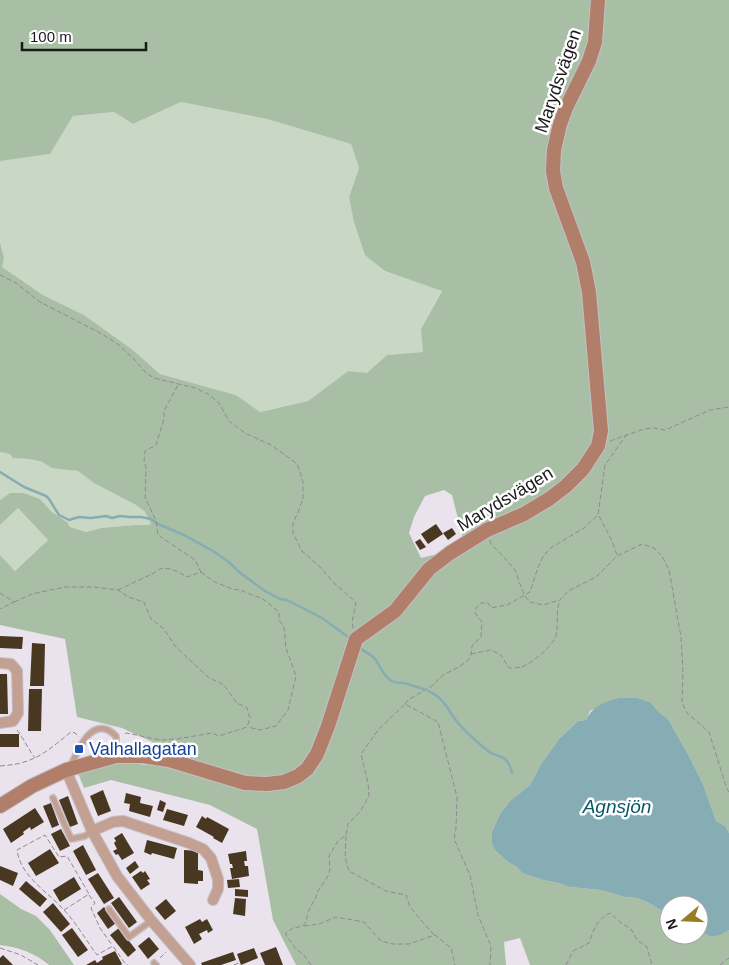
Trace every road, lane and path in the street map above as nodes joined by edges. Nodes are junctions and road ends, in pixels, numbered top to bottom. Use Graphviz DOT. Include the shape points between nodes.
graph roads {
  1 [pos="598,0"];
  2 [pos="0,275"];
  3 [pos="179,384"];
  4 [pos="729,407"];
  5 [pos="627,434"];
  6 [pos="598,446"];
  7 [pos="598,515"];
  8 [pos="487,530"];
  9 [pos="617,556"];
  10 [pos="201,572"];
  11 [pos="118,590"];
  12 [pos="0,593"];
  13 [pos="524,595"];
  14 [pos="560,600"];
  15 [pos="14,602"];
  16 [pos="0,609"];
  17 [pos="356,638"];
  18 [pos="470,655"];
  19 [pos="0,663"];
  20 [pos="405,704"];
  21 [pos="0,723"];
  22 [pos="247,727"];
  23 [pos="16,730"];
  24 [pos="116,736"];
  25 [pos="80,742"];
  26 [pos="116,756"];
  27 [pos="34,758"];
  28 [pos="0,766"];
  29 [pos="70,769"];
  30 [pos="729,792"];
  31 [pos="53,798"];
  32 [pos="0,806"];
  33 [pos="92,831"];
  34 [pos="346,835"];
  35 [pos="88,894"];
  36 [pos="213,900"];
  37 [pos="109,908"];
  38 [pos="64,910"];
  39 [pos="151,920"];
  40 [pos="303,926"];
  41 [pos="434,935"];
  42 [pos="113,946"];
  43 [pos="172,946"];
  44 [pos="0,948"];
  45 [pos="729,958"];
  46 [pos="155,964"];
  47 [pos="38,965"];
  48 [pos="128,965"];
  49 [pos="190,965"];
  50 [pos="234,965"];
  51 [pos="240,965"];
  52 [pos="310,965"];
  53 [pos="455,965"];
  54 [pos="490,965"];
  55 [pos="566,965"];
  56 [pos="652,965"];
  57 [pos="720,965"];
  1 -- 6 [label="street, Marydsvägen" via="595,42 560,124 553,171 583,262 589,292 601,431"];
  2 -- 3 [label="path" via="40,302 102,334 154,378"];
  3 -- 10 [label="path" via="164,411 156,444 145,451 145,497 158,535 195,560"];
  3 -- 17 [label="path" via="208,394 219,403 230,421 245,433 271,445 297,464 303,482 303,498 293,523 293,533 302,550 356,602 352,622"];
  4 -- 5 [label="path" via="710,410 665,430 644,428"];
  5 -- 6 [label="path"];
  5 -- 7 [label="path" via="605,465"];
  6 -- 8 [label="street, Marydsvägen" via="583,469 549,499"];
  7 -- 9 [label="path"];
  7 -- 13 [label="path" via="584,528 552,546 538,566 530,592"];
  8 -- 13 [label="path" via="491,544 515,570"];
  8 -- 17 [label="street, Marydsvägen" via="429,569 395,611"];
  9 -- 14 [label="path" via="596,577 568,590"];
  9 -- 30 [label="path" via="642,544 654,548 669,570 681,637 682,703 687,713 709,732"];
  10 -- 11 [label="path" via="187,577 167,568"];
  10 -- 22 [label="path" via="215,582 263,600 279,612 279,620 284,627 286,648 296,676 288,710 276,726 260,730"];
  11 -- 15 [label="path" via="66,587 32,594"];
  11 -- 22 [label="path" via="144,602 151,619 163,628 176,647 208,677 224,685 237,703 247,708 250,718"];
  12 -- 15 [label="path"];
  13 -- 14 [label="path" via="530,602 543,605"];
  13 -- 18 [label="path" via="507,604 492,608 481,603 476,608 475,613 482,622 481,638 472,646"];
  14 -- 18 [label="path" via="556,610 558,625 555,638 547,650 522,667 508,668 501,655 491,650"];
  15 -- 16 [label="path"];
  17 -- 26 [label="street" via="320,748 307,770 298,776 268,784 245,782 169,760"];
  18 -- 20 [label="path" via="467,661"];
  19 -- 21 [label="street" via="11,664 17,671 18,713 13,720"];
  20 -- 34 [label="path" via="378,730 361,754 369,795 360,812 348,824"];
  20 -- 54 [label="path" via="438,722 456,797 454,839 470,875 478,915 491,946"];
  22 -- 24 [label="path" via="219,736 212,733 177,739 160,740 127,733"];
  23 -- 27 [label="path"];
  24 -- 26 [label="lane"];
  24 -- 29 [label="lane" via="107,729 93,731"];
  25 -- 27 [label="path" via="80,738 71,732"];
  26 -- 29 [label="street"];
  27 -- 28 [label="path"];
  29 -- 32 [label="street" via="32,786"];
  29 -- 33 [label="street"];
  31 -- 33 [label="lane" via="71,839"];
  33 -- 36 [label="street" via="123,821 203,849 211,858 218,879"];
  33 -- 39 [label="street" via="117,876"];
  34 -- 40 [label="path" via="329,856 328,876"];
  34 -- 41 [label="path" via="348,871 386,891 406,895 410,907"];
  35 -- 38 [label="path"];
  35 -- 38 [label="path" via="67,856 59,857 45,835 17,850 22,867"];
  35 -- 42 [label="path" via="96,903 90,908"];
  37 -- 39 [label="lane" via="129,937"];
  38 -- 42 [label="path" via="97,955"];
  39 -- 43 [label="street"];
  40 -- 41 [label="path" via="336,917 364,922 381,942 393,944 409,944"];
  40 -- 52 [label="path" via="288,930 286,935"];
  41 -- 53 [label="path" via="451,948"];
  42 -- 48 [label="path"];
  43 -- 46 [label="path"];
  43 -- 49 [label="street"];
  44 -- 47 [label="path"];
  45 -- 57 [label="path"];
  50 -- 51 [label="path"];
  55 -- 56 [label="path" via="573,951 589,943 597,923 610,913 647,947"];
}
